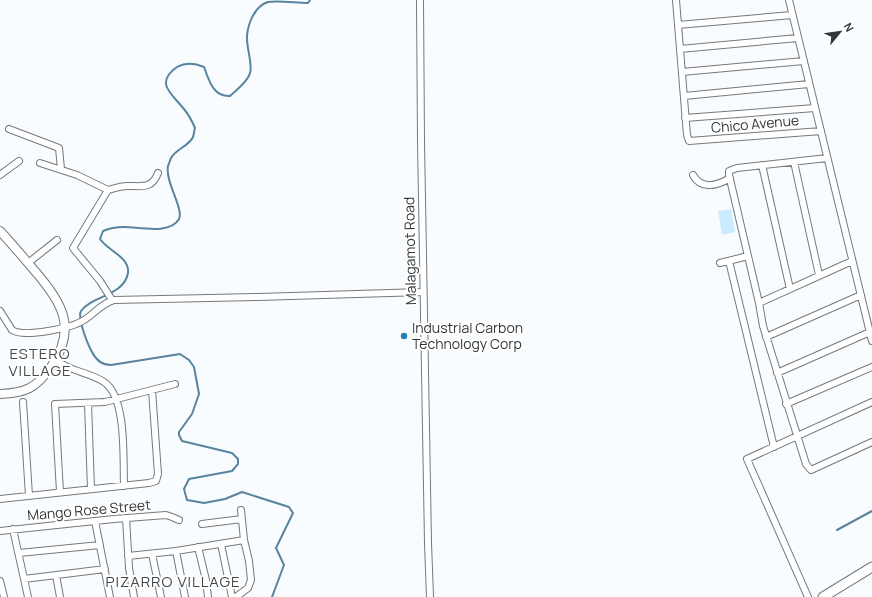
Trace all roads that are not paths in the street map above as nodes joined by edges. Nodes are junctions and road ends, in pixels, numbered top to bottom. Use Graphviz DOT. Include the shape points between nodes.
graph roads {
  1 [pos="420,0"];
  2 [pos="676,0"];
  3 [pos="789,0"];
  4 [pos="792,15"];
  5 [pos="678,25"];
  6 [pos="798,38"];
  7 [pos="680,50"];
  8 [pos="804,61"];
  9 [pos="682,72"];
  10 [pos="809,84"];
  11 [pos="684,96"];
  12 [pos="815,108"];
  13 [pos="686,118"];
  14 [pos="9,129"];
  15 [pos="821,131"];
  16 [pos="827,158"];
  17 [pos="19,161"];
  18 [pos="794,162"];
  19 [pos="40,163"];
  20 [pos="762,166"];
  21 [pos="61,169"];
  22 [pos="158,173"];
  23 [pos="693,175"];
  24 [pos="0,176"];
  25 [pos="730,178"];
  26 [pos="108,190"];
  27 [pos="0,231"];
  28 [pos="57,240"];
  29 [pos="748,256"];
  30 [pos="729,261"];
  31 [pos="852,261"];
  32 [pos="28,263"];
  33 [pos="720,263"];
  34 [pos="819,276"];
  35 [pos="790,289"];
  36 [pos="423,292"];
  37 [pos="861,295"];
  38 [pos="111,299"];
  39 [pos="759,303"];
  40 [pos="0,311"];
  41 [pos="65,328"];
  42 [pos="870,332"];
  43 [pos="766,337"];
  44 [pos="872,341"];
  45 [pos="56,360"];
  46 [pos="872,367"];
  47 [pos="777,373"];
  48 [pos="175,384"];
  49 [pos="152,390"];
  50 [pos="0,394"];
  51 [pos="116,400"];
  52 [pos="23,402"];
  53 [pos="872,402"];
  54 [pos="88,404"];
  55 [pos="786,404"];
  56 [pos="797,437"];
  57 [pos="872,442"];
  58 [pos="774,447"];
  59 [pos="124,486"];
  60 [pos="91,489"];
  61 [pos="60,492"];
  62 [pos="29,496"];
  63 [pos="0,499"];
  64 [pos="242,510"];
  65 [pos="126,518"];
  66 [pos="242,519"];
  67 [pos="179,520"];
  68 [pos="95,521"];
  69 [pos="202,524"];
  70 [pos="13,529"];
  71 [pos="0,531"];
  72 [pos="244,540"];
  73 [pos="220,544"];
  74 [pos="100,545"];
  75 [pos="198,547"];
  76 [pos="176,551"];
  77 [pos="18,553"];
  78 [pos="152,554"];
  79 [pos="128,556"];
  80 [pos="872,568"];
  81 [pos="105,569"];
  82 [pos="56,575"];
  83 [pos="24,580"];
  84 [pos="0,581"];
  85 [pos="4,597"];
  86 [pos="28,597"];
  87 [pos="60,597"];
  88 [pos="110,597"];
  89 [pos="134,597"];
  90 [pos="161,597"];
  91 [pos="184,597"];
  92 [pos="208,597"];
  93 [pos="232,597"];
  94 [pos="236,597"];
  95 [pos="430,597"];
  96 [pos="808,597"];
  97 [pos="822,597"];
  1 -- 36 [label="street, Malagamot Road"];
  2 -- 5 [label="street"];
  3 -- 4 [label="street"];
  4 -- 5 [label="street"];
  4 -- 6 [label="street"];
  5 -- 7 [label="street"];
  6 -- 7 [label="street"];
  6 -- 8 [label="street"];
  7 -- 9 [label="street"];
  8 -- 9 [label="street"];
  8 -- 10 [label="street"];
  9 -- 11 [label="street"];
  10 -- 11 [label="street"];
  10 -- 12 [label="street"];
  11 -- 13 [label="street"];
  12 -- 13 [label="street"];
  12 -- 15 [label="street"];
  13 -- 15 [label="street, Chico Avenue" via="687,138 691,141"];
  14 -- 21 [label="street" via="59,148"];
  15 -- 16 [label="street"];
  16 -- 18 [label="street"];
  16 -- 31 [label="street"];
  17 -- 24 [label="street"];
  18 -- 20 [label="street"];
  18 -- 34 [label="street"];
  19 -- 21 [label="street"];
  20 -- 25 [label="street" via="732,170 729,173"];
  20 -- 35 [label="street"];
  21 -- 26 [label="street"];
  22 -- 26 [label="street" via="153,183 146,186 126,186"];
  23 -- 25 [label="street" via="701,184 717,185"];
  25 -- 29 [label="street"];
  26 -- 38 [label="street" via="74,248"];
  27 -- 32 [label="main road"];
  28 -- 32 [label="street"];
  29 -- 30 [label="street"];
  29 -- 39 [label="street"];
  30 -- 33 [label="street"];
  30 -- 58 [label="street"];
  31 -- 34 [label="street"];
  31 -- 37 [label="street"];
  32 -- 41 [label="main road" via="58,300"];
  34 -- 35 [label="street"];
  35 -- 39 [label="street"];
  36 -- 38 [label="street"];
  36 -- 95 [label="street, Malagamot Road"];
  37 -- 42 [label="street"];
  37 -- 43 [label="street"];
  38 -- 41 [label="street" via="85,320"];
  39 -- 43 [label="street"];
  40 -- 41 [label="street" via="15,332"];
  41 -- 45 [label="main road"];
  42 -- 44 [label="street"];
  42 -- 47 [label="street"];
  43 -- 47 [label="street"];
  45 -- 50 [label="main road" via="32,388 23,392"];
  45 -- 51 [label="street" via="66,368 105,383"];
  46 -- 55 [label="street"];
  47 -- 55 [label="street"];
  48 -- 49 [label="street"];
  49 -- 51 [label="street"];
  49 -- 59 [label="street" via="158,478 152,483"];
  51 -- 54 [label="street"];
  51 -- 59 [label="street" via="121,414"];
  52 -- 62 [label="street"];
  53 -- 56 [label="street"];
  54 -- 60 [label="street"];
  54 -- 61 [label="street" via="55,404"];
  55 -- 56 [label="street"];
  56 -- 57 [label="street" via="810,470"];
  56 -- 58 [label="street"];
  58 -- 96 [label="street" via="746,459"];
  59 -- 60 [label="street"];
  60 -- 61 [label="street"];
  61 -- 62 [label="street"];
  62 -- 63 [label="street"];
  64 -- 66 [label="street"];
  65 -- 67 [label="street, Mango Rose Street" via="166,515"];
  65 -- 68 [label="street, Mango Rose Street"];
  65 -- 79 [label="street"];
  66 -- 69 [label="street"];
  66 -- 72 [label="street"];
  68 -- 70 [label="street, Mango Rose Street"];
  68 -- 74 [label="street"];
  70 -- 71 [label="street, Mango Rose Street"];
  70 -- 77 [label="street"];
  72 -- 73 [label="street"];
  72 -- 94 [label="street" via="251,580 248,588"];
  73 -- 75 [label="street"];
  73 -- 93 [label="street"];
  74 -- 77 [label="street"];
  74 -- 81 [label="street"];
  75 -- 76 [label="street"];
  75 -- 92 [label="street"];
  76 -- 78 [label="street"];
  76 -- 91 [label="street"];
  77 -- 83 [label="street"];
  78 -- 79 [label="street"];
  78 -- 90 [label="street"];
  79 -- 89 [label="street"];
  80 -- 97 [label="highway"];
  81 -- 82 [label="street"];
  81 -- 88 [label="street"];
  82 -- 83 [label="street"];
  82 -- 87 [label="street"];
  83 -- 86 [label="street"];
  84 -- 85 [label="street"];
}
